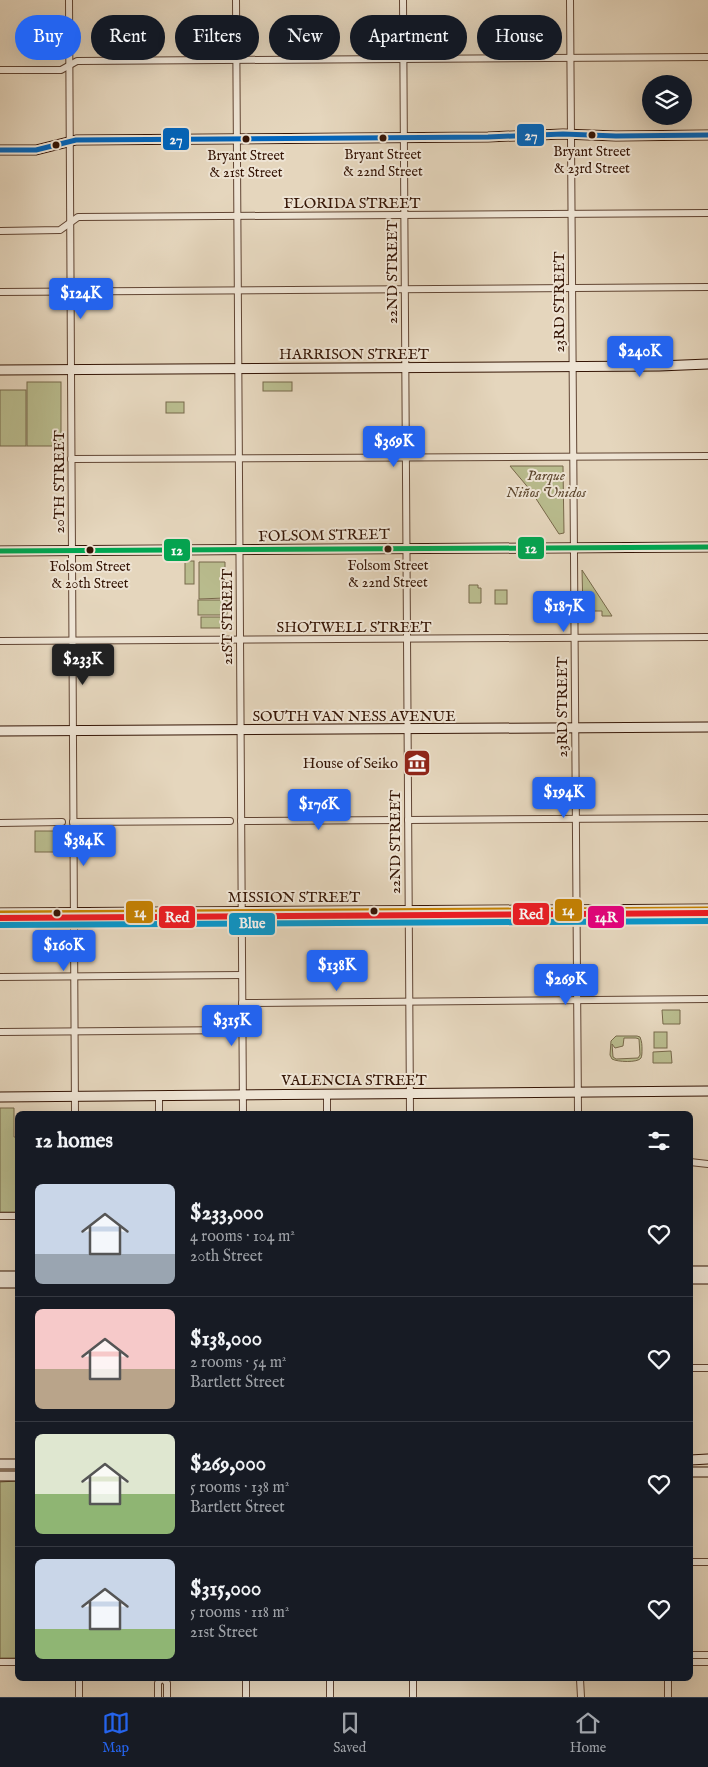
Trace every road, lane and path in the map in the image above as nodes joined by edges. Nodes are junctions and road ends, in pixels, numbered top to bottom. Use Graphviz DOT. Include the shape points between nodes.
graph roads {
  1 [pos="68,0"];
  2 [pos="236,0"];
  3 [pos="403,0"];
  4 [pos="570,0"];
  5 [pos="236,15"];
  6 [pos="403,15"];
  7 [pos="708,57"];
  8 [pos="570,58"];
  9 [pos="350,59"];
  10 [pos="467,59"];
  11 [pos="236,60"];
  12 [pos="259,60"];
  13 [pos="403,60"];
  14 [pos="68,66"];
  15 [pos="0,70"];
  16 [pos="571,134"];
  17 [pos="708,135"];
  18 [pos="236,138"];
  19 [pos="404,138"];
  20 [pos="69,141"];
  21 [pos="0,150"];
  22 [pos="708,213"];
  23 [pos="571,214"];
  24 [pos="404,215"];
  25 [pos="237,216"];
  26 [pos="70,224"];
  27 [pos="0,230"];
  28 [pos="708,287"];
  29 [pos="572,288"];
  30 [pos="404,289"];
  31 [pos="238,290"];
  32 [pos="0,292"];
  33 [pos="70,292"];
  34 [pos="708,364"];
  35 [pos="572,366"];
  36 [pos="405,367"];
  37 [pos="238,368"];
  38 [pos="71,369"];
  39 [pos="0,370"];
  40 [pos="573,456"];
  41 [pos="708,456"];
  42 [pos="406,457"];
  43 [pos="71,459"];
  44 [pos="238,459"];
  45 [pos="708,546"];
  46 [pos="574,547"];
  47 [pos="406,548"];
  48 [pos="239,550"];
  49 [pos="0,551"];
  50 [pos="72,551"];
  51 [pos="708,637"];
  52 [pos="574,638"];
  53 [pos="407,639"];
  54 [pos="240,640"];
  55 [pos="0,641"];
  56 [pos="72,641"];
  57 [pos="574,728"];
  58 [pos="708,728"];
  59 [pos="407,729"];
  60 [pos="240,730"];
  61 [pos="0,731"];
  62 [pos="72,731"];
  63 [pos="708,818"];
  64 [pos="575,819"];
  65 [pos="398,820"];
  66 [pos="408,820"];
  67 [pos="230,821"];
  68 [pos="240,821"];
  69 [pos="0,822"];
  70 [pos="62,822"];
  71 [pos="73,822"];
  72 [pos="576,909"];
  73 [pos="708,909"];
  74 [pos="408,910"];
  75 [pos="74,912"];
  76 [pos="241,912"];
  77 [pos="0,913"];
  78 [pos="242,975"];
  79 [pos="75,976"];
  80 [pos="0,977"];
  81 [pos="577,1000"];
  82 [pos="708,1000"];
  83 [pos="409,1002"];
  84 [pos="242,1003"];
  85 [pos="242,1030"];
  86 [pos="0,1032"];
  87 [pos="75,1032"];
  88 [pos="708,1092"];
  89 [pos="410,1093"];
  90 [pos="578,1093"];
  91 [pos="327,1094"];
  92 [pos="159,1095"];
  93 [pos="242,1095"];
  94 [pos="0,1096"];
  95 [pos="75,1096"];
  96 [pos="76,1111"];
  97 [pos="160,1111"];
  98 [pos="242,1111"];
  99 [pos="327,1111"];
  100 [pos="410,1111"];
  101 [pos="578,1111"];
  102 [pos="693,1162"];
  103 [pos="708,1164"];
  104 [pos="0,1216"];
  105 [pos="15,1216"];
  106 [pos="693,1271"];
  107 [pos="708,1271"];
  108 [pos="0,1276"];
  109 [pos="15,1276"];
  110 [pos="693,1279"];
  111 [pos="708,1279"];
  112 [pos="0,1283"];
  113 [pos="15,1283"];
  114 [pos="693,1368"];
  115 [pos="708,1368"];
  116 [pos="693,1460"];
  117 [pos="708,1460"];
  118 [pos="0,1464"];
  119 [pos="15,1464"];
  120 [pos="693,1472"];
  121 [pos="708,1472"];
  122 [pos="0,1476"];
  123 [pos="15,1476"];
  124 [pos="693,1562"];
  125 [pos="708,1562"];
  126 [pos="693,1655"];
  127 [pos="708,1655"];
  128 [pos="0,1662"];
  129 [pos="15,1662"];
  130 [pos="693,1662"];
  131 [pos="708,1662"];
  132 [pos="79,1681"];
  133 [pos="160,1681"];
  134 [pos="164,1681"];
  135 [pos="246,1681"];
  136 [pos="330,1681"];
  137 [pos="413,1681"];
  138 [pos="580,1681"];
  139 [pos="668,1681"];
  140 [pos="79,1697"];
  141 [pos="158,1697"];
  142 [pos="167,1697"];
  143 [pos="246,1697"];
  144 [pos="330,1697"];
  145 [pos="413,1697"];
  146 [pos="581,1697"];
  147 [pos="668,1697"];
  1 -- 14 [label="street, 20TH STREET"];
  2 -- 5 [label="street, 21ST STREET"];
  3 -- 6 [label="street, 22ND STREET"];
  4 -- 8 [label="street, 23RD STREET"];
  7 -- 8 [label="street"];
  8 -- 10 [label="street"];
  8 -- 16 [label="street, 23RD STREET"];
  9 -- 12 [label="street"];
  11 -- 14 [label="street" via="77,61"];
  11 -- 18 [label="street, 21ST STREET"];
  13 -- 19 [label="street, 22ND STREET"];
  14 -- 15 [label="street" via="61,70"];
  14 -- 20 [label="street, 20TH STREET"];
  16 -- 17 [label="street"];
  16 -- 19 [label="street"];
  16 -- 23 [label="street, 23RD STREET"];
  18 -- 19 [label="street"];
  18 -- 20 [label="street"];
  18 -- 25 [label="street, 21ST STREET"];
  19 -- 24 [label="street, 22ND STREET"];
  20 -- 21 [label="street" via="36,150"];
  20 -- 26 [label="street, 20TH STREET"];
  22 -- 23 [label="street, FLORIDA STREET"];
  23 -- 24 [label="street, FLORIDA STREET"];
  23 -- 29 [label="street, 23RD STREET"];
  24 -- 25 [label="street, FLORIDA STREET"];
  24 -- 30 [label="street, 22ND STREET"];
  25 -- 26 [label="street, FLORIDA STREET" via="78,217"];
  25 -- 31 [label="street, 21ST STREET"];
  26 -- 27 [label="street, FLORIDA STREET" via="60,230"];
  26 -- 33 [label="street, 20TH STREET"];
  28 -- 29 [label="street"];
  29 -- 30 [label="street"];
  29 -- 35 [label="street, 23RD STREET"];
  30 -- 31 [label="street"];
  30 -- 36 [label="street, 22ND STREET"];
  31 -- 33 [label="street"];
  31 -- 37 [label="street, 21ST STREET"];
  32 -- 33 [label="street"];
  33 -- 38 [label="street, 20TH STREET"];
  34 -- 35 [label="street, HARRISON STREET"];
  35 -- 36 [label="street, HARRISON STREET"];
  35 -- 40 [label="street, 23RD STREET"];
  36 -- 37 [label="street, HARRISON STREET"];
  36 -- 42 [label="street, 22ND STREET"];
  37 -- 38 [label="street, HARRISON STREET"];
  37 -- 44 [label="street, 21ST STREET"];
  38 -- 39 [label="street, HARRISON STREET"];
  38 -- 43 [label="street, 20TH STREET"];
  40 -- 41 [label="street"];
  40 -- 42 [label="street"];
  40 -- 46 [label="street, 23RD STREET"];
  42 -- 44 [label="street"];
  42 -- 47 [label="street, 22ND STREET"];
  43 -- 44 [label="street"];
  43 -- 50 [label="street, 20TH STREET"];
  44 -- 48 [label="street, 21ST STREET"];
  45 -- 46 [label="street, FOLSOM STREET"];
  46 -- 47 [label="street, FOLSOM STREET"];
  46 -- 52 [label="street, 23RD STREET"];
  47 -- 48 [label="street, FOLSOM STREET"];
  47 -- 53 [label="street, 22ND STREET"];
  48 -- 50 [label="street, FOLSOM STREET"];
  48 -- 54 [label="street, 21ST STREET"];
  49 -- 50 [label="street, FOLSOM STREET"];
  50 -- 56 [label="street, 20TH STREET"];
  51 -- 52 [label="street, SHOTWELL STREET"];
  52 -- 53 [label="street, SHOTWELL STREET"];
  52 -- 57 [label="street, 23RD STREET"];
  53 -- 54 [label="street, SHOTWELL STREET"];
  53 -- 59 [label="street, 22ND STREET"];
  54 -- 56 [label="street, SHOTWELL STREET"];
  54 -- 60 [label="street, 21ST STREET"];
  55 -- 56 [label="street, SHOTWELL STREET"];
  56 -- 62 [label="street, 20TH STREET"];
  57 -- 58 [label="street, SOUTH VAN NESS AVENUE"];
  57 -- 59 [label="street, SOUTH VAN NESS AVENUE"];
  57 -- 64 [label="street, 23RD STREET"];
  59 -- 60 [label="street, SOUTH VAN NESS AVENUE"];
  59 -- 66 [label="street, 22ND STREET"];
  60 -- 62 [label="street, SOUTH VAN NESS AVENUE"];
  60 -- 68 [label="street, 21ST STREET"];
  61 -- 62 [label="street, SOUTH VAN NESS AVENUE"];
  62 -- 71 [label="street, 20TH STREET"];
  63 -- 64 [label="street"];
  64 -- 66 [label="street"];
  64 -- 72 [label="street, 23RD STREET"];
  65 -- 68 [label="street"];
  66 -- 74 [label="street, 22ND STREET"];
  67 -- 71 [label="street"];
  68 -- 76 [label="street, 21ST STREET"];
  69 -- 70 [label="street"];
  71 -- 75 [label="street, 20TH STREET"];
  72 -- 73 [label="street, MISSION STREET"];
  72 -- 74 [label="street, MISSION STREET"];
  72 -- 81 [label="street, 23RD STREET"];
  74 -- 76 [label="street, MISSION STREET"];
  74 -- 83 [label="street, 22ND STREET"];
  75 -- 76 [label="street, MISSION STREET"];
  75 -- 77 [label="street, MISSION STREET"];
  75 -- 79 [label="street, 20TH STREET"];
  76 -- 78 [label="street, 21ST STREET"];
  78 -- 79 [label="street"];
  78 -- 84 [label="street, 21ST STREET"];
  79 -- 80 [label="street"];
  79 -- 87 [label="street, 20TH STREET"];
  81 -- 82 [label="street"];
  81 -- 83 [label="street"];
  81 -- 90 [label="street, 23RD STREET"];
  83 -- 84 [label="street"];
  83 -- 89 [label="street, 22ND STREET"];
  84 -- 85 [label="street, 21ST STREET"];
  85 -- 87 [label="street"];
  85 -- 93 [label="street, 21ST STREET"];
  86 -- 87 [label="street"];
  87 -- 95 [label="street, 20TH STREET"];
  88 -- 90 [label="street, VALENCIA STREET"];
  89 -- 90 [label="street, VALENCIA STREET"];
  89 -- 91 [label="street, VALENCIA STREET"];
  89 -- 100 [label="street, 22ND STREET"];
  90 -- 101 [label="street, 23RD STREET"];
  91 -- 93 [label="street, VALENCIA STREET"];
  91 -- 99 [label="street"];
  92 -- 93 [label="street, VALENCIA STREET"];
  92 -- 95 [label="street, VALENCIA STREET"];
  92 -- 97 [label="street"];
  93 -- 98 [label="street, 21ST STREET"];
  94 -- 95 [label="street, VALENCIA STREET"];
  95 -- 96 [label="street, 20TH STREET"];
  102 -- 103 [label="street"];
  104 -- 105 [label="street"];
  106 -- 107 [label="street"];
  108 -- 109 [label="street"];
  110 -- 111 [label="street"];
  112 -- 113 [label="street"];
  114 -- 115 [label="street"];
  116 -- 117 [label="street"];
  118 -- 119 [label="street"];
  120 -- 121 [label="street"];
  122 -- 123 [label="street"];
  124 -- 125 [label="street"];
  126 -- 127 [label="street"];
  128 -- 129 [label="street"];
  130 -- 131 [label="street"];
  132 -- 140 [label="street"];
  133 -- 141 [label="street"];
  134 -- 142 [label="street"];
  135 -- 143 [label="street"];
  136 -- 144 [label="street"];
  137 -- 145 [label="street"];
  138 -- 146 [label="street"];
  139 -- 147 [label="street"];
}
